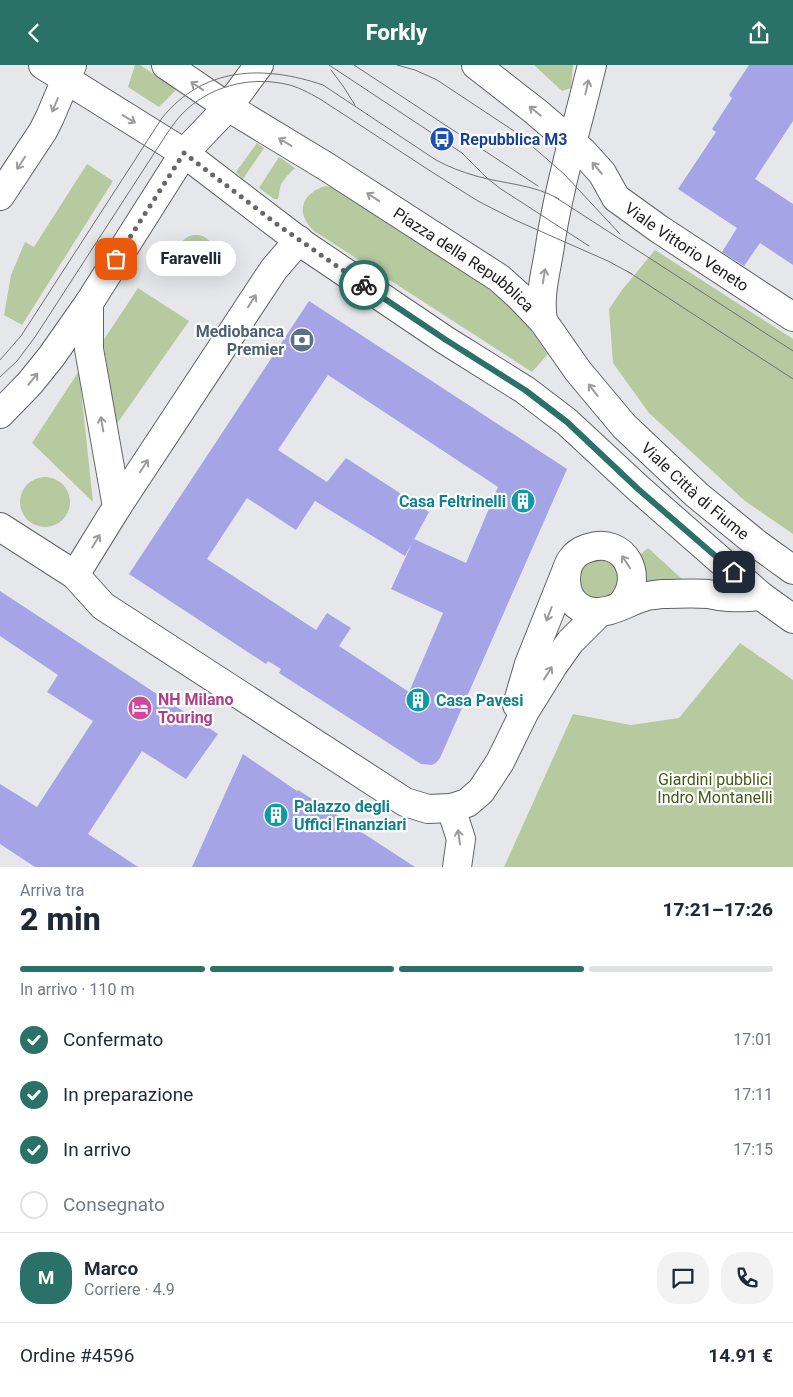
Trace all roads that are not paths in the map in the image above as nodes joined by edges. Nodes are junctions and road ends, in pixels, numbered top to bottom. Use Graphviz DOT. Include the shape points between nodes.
graph roads {
  1 [pos="43,65"];
  2 [pos="166,65"];
  3 [pos="260,65"];
  4 [pos="476,65"];
  5 [pos="592,65"];
  6 [pos="69,72"];
  7 [pos="228,107"];
  8 [pos="573,142"];
  9 [pos="184,153"];
  10 [pos="0,196"];
  11 [pos="299,240"];
  12 [pos="90,303"];
  13 [pos="793,317"];
  14 [pos="542,321"];
  15 [pos="0,414"];
  16 [pos="117,507"];
  17 [pos="0,527"];
  18 [pos="567,569"];
  19 [pos="793,570"];
  20 [pos="75,575"];
  21 [pos="761,596"];
  22 [pos="610,609"];
  23 [pos="793,619"];
  24 [pos="500,762"];
  25 [pos="451,808"];
  26 [pos="458,867"];
  1 -- 6 [label="street"];
  7 -- 2 [label="street, Piazza della Repubblica, one-way"];
  3 -- 7 [label="street"];
  8 -- 4 [label="street, one-way"];
  8 -- 5 [label="street, Piazza della Repubblica, one-way"];
  6 -- 9 [label="street, one-way"];
  6 -- 10 [label="street, one-way" via="43,131"];
  7 -- 9 [label="street"];
  14 -- 7 [label="street, Piazza della Repubblica, one-way" via="518,295 488,271"];
  13 -- 8 [label="street, Viale Vittorio Veneto, one-way" via="616,198 602,173"];
  14 -- 8 [label="street, Piazza della Repubblica, one-way" via="544,274"];
  9 -- 11 [label="street"];
  9 -- 12 [label="street"];
  16 -- 11 [label="street, one-way" via="264,283"];
  11 -- 21 [label="street" via="525,390 567,422"];
  15 -- 12 [label="street, one-way" via="30,383"];
  16 -- 12 [label="street, one-way" via="88,349"];
  19 -- 14 [label="street, Viale Città di Fiume, one-way" via="696,495 624,426"];
  20 -- 16 [label="street, one-way"];
  17 -- 20 [label="street"];
  18 -- 22 [label="street" via="566,588 578,607 587,611"];
  22 -- 18 [label="street, one-way" via="627,599 632,588 629,565 616,549 595,546 581,551"];
  18 -- 24 [label="street, one-way" via="530,664"];
  20 -- 25 [label="street" via="103,607 405,802 428,809"];
  21 -- 22 [label="street" via="648,595"];
  21 -- 23 [label="street"];
  24 -- 22 [label="street, one-way" via="525,711 570,642"];
  24 -- 25 [label="street" via="481,791 467,803"];
  26 -- 25 [label="street, one-way" via="462,839"];
}
